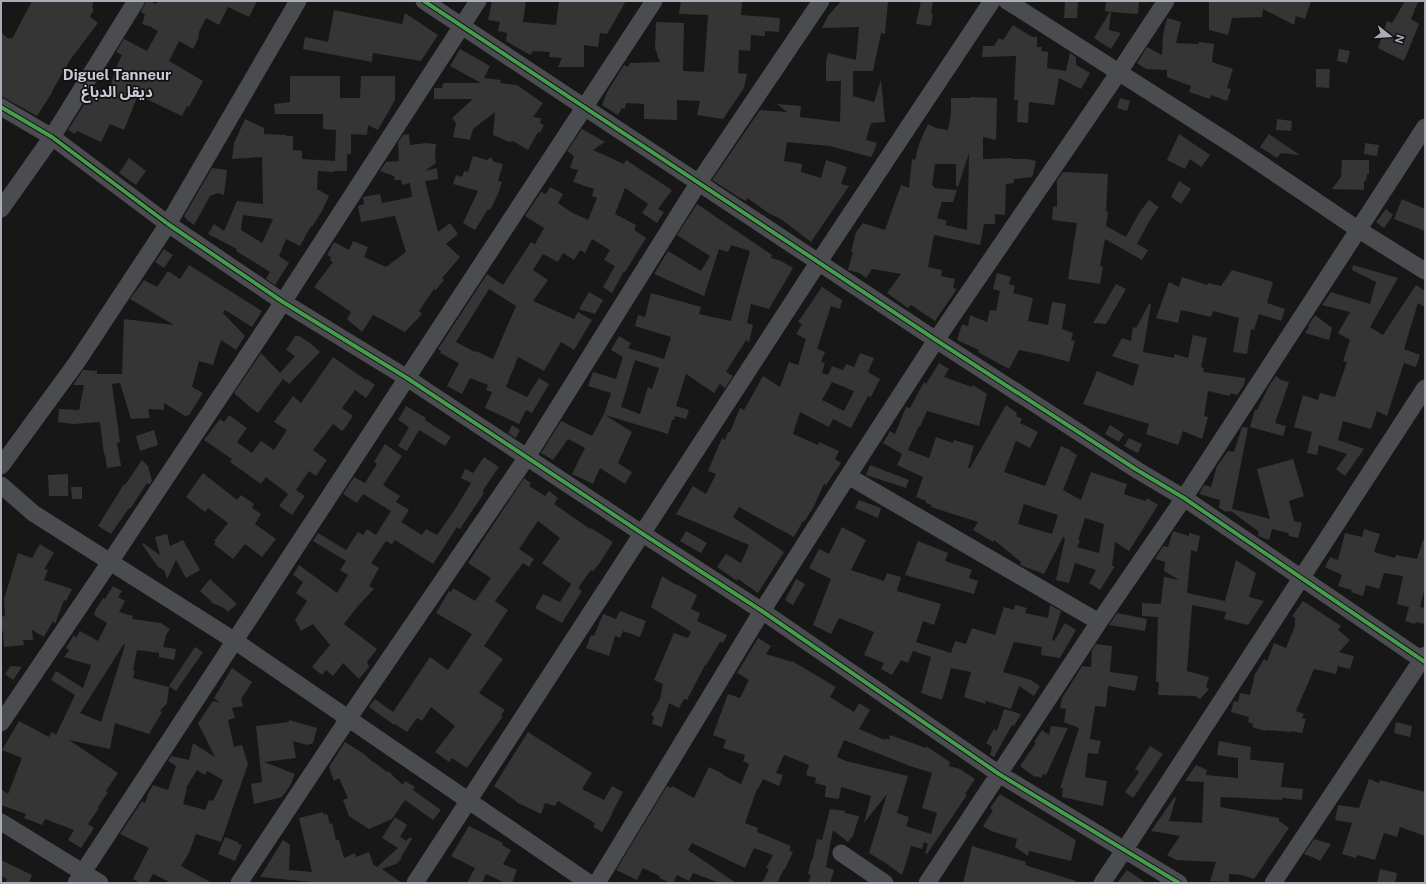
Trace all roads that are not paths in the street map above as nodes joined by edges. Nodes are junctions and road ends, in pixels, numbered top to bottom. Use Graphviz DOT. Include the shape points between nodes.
graph roads {
  1 [pos="136,1"];
  2 [pos="298,1"];
  3 [pos="424,1"];
  4 [pos="478,1"];
  5 [pos="654,1"];
  6 [pos="821,1"];
  7 [pos="992,1"];
  8 [pos="1007,1"];
  9 [pos="1166,1"];
  10 [pos="461,26"];
  11 [pos="1119,72"];
  12 [pos="1,107"];
  13 [pos="584,107"];
  14 [pos="1425,127"];
  15 [pos="52,137"];
  16 [pos="700,182"];
  17 [pos="1,209"];
  18 [pos="168,224"];
  19 [pos="1359,230"];
  20 [pos="818,263"];
  21 [pos="1425,271"];
  22 [pos="283,302"];
  23 [pos="936,340"];
  24 [pos="407,378"];
  25 [pos="1425,388"];
  26 [pos="527,458"];
  27 [pos="1,466"];
  28 [pos="848,476"];
  29 [pos="1,485"];
  30 [pos="1184,498"];
  31 [pos="642,534"];
  32 [pos="110,562"];
  33 [pos="1302,578"];
  34 [pos="762,611"];
  35 [pos="1099,622"];
  36 [pos="235,642"];
  37 [pos="1424,659"];
  38 [pos="348,719"];
  39 [pos="1,723"];
  40 [pos="999,774"];
  41 [pos="469,802"];
  42 [pos="1,822"];
  43 [pos="1125,849"];
  44 [pos="841,852"];
  45 [pos="80,877"];
  46 [pos="100,883"];
  47 [pos="240,883"];
  48 [pos="415,883"];
  49 [pos="589,883"];
  50 [pos="597,883"];
  51 [pos="885,883"];
  52 [pos="927,883"];
  53 [pos="1102,883"];
  54 [pos="1179,883"];
  55 [pos="1273,883"];
  1 -- 15 [label="street"];
  2 -- 18 [label="street"];
  3 -- 10 [label="street"];
  4 -- 10 [label="street"];
  5 -- 13 [label="street"];
  6 -- 16 [label="street"];
  7 -- 20 [label="street"];
  8 -- 11 [label="street"];
  9 -- 11 [label="street"];
  10 -- 13 [label="street"];
  10 -- 22 [label="street"];
  11 -- 19 [label="street"];
  11 -- 23 [label="street"];
  12 -- 15 [label="street"];
  13 -- 16 [label="street"];
  13 -- 24 [label="street"];
  14 -- 19 [label="street"];
  15 -- 17 [label="street"];
  15 -- 18 [label="street"];
  16 -- 20 [label="street"];
  16 -- 26 [label="street"];
  18 -- 22 [label="street"];
  18 -- 27 [label="street" via="77,362"];
  19 -- 21 [label="street"];
  19 -- 30 [label="street"];
  20 -- 23 [label="street"];
  20 -- 31 [label="street"];
  22 -- 24 [label="street"];
  22 -- 32 [label="street"];
  23 -- 28 [label="street"];
  23 -- 30 [label="street"];
  24 -- 26 [label="street"];
  24 -- 36 [label="street"];
  25 -- 33 [label="street"];
  26 -- 31 [label="street"];
  26 -- 38 [label="street"];
  28 -- 34 [label="street"];
  28 -- 35 [label="street"];
  29 -- 32 [label="street" via="33,513"];
  30 -- 33 [label="street"];
  30 -- 35 [label="street"];
  31 -- 34 [label="street"];
  31 -- 41 [label="street"];
  32 -- 36 [label="street"];
  32 -- 39 [label="street"];
  33 -- 37 [label="street"];
  33 -- 43 [label="street"];
  34 -- 40 [label="street"];
  34 -- 50 [label="street"];
  35 -- 40 [label="street"];
  36 -- 38 [label="street"];
  36 -- 45 [label="street"];
  37 -- 55 [label="street"];
  38 -- 41 [label="street"];
  38 -- 47 [label="street"];
  40 -- 43 [label="street"];
  40 -- 52 [label="street"];
  41 -- 48 [label="street"];
  41 -- 49 [label="street"];
  42 -- 45 [label="street"];
  43 -- 53 [label="street"];
  43 -- 54 [label="street"];
  44 -- 51 [label="street"];
  45 -- 46 [label="street"];
}
